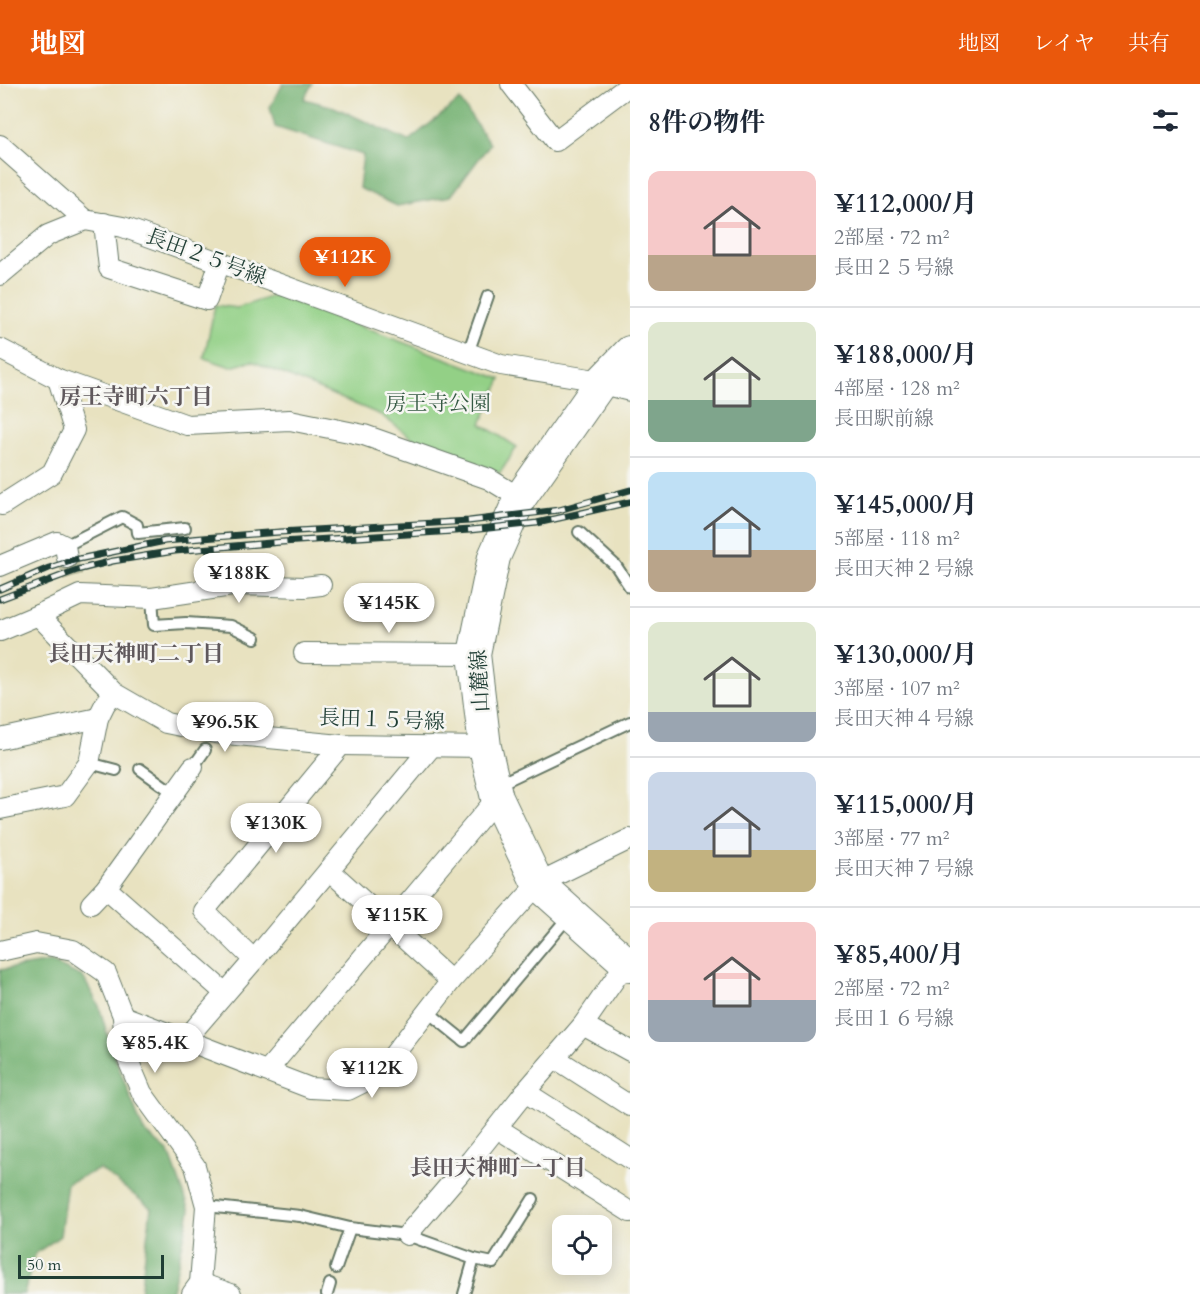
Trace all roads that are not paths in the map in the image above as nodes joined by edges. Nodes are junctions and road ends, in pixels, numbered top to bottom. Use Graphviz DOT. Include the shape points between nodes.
graph roads {
  1 [pos="511,84"];
  2 [pos="630,86"];
  3 [pos="2,150"];
  4 [pos="95,222"];
  5 [pos="220,262"];
  6 [pos="0,275"];
  7 [pos="488,296"];
  8 [pos="0,349"];
  9 [pos="630,352"];
  10 [pos="468,353"];
  11 [pos="58,378"];
  12 [pos="616,385"];
  13 [pos="520,498"];
  14 [pos="2,504"];
  15 [pos="185,528"];
  16 [pos="579,532"];
  17 [pos="66,552"];
  18 [pos="0,566"];
  19 [pos="321,585"];
  20 [pos="630,587"];
  21 [pos="152,598"];
  22 [pos="38,615"];
  23 [pos="0,631"];
  24 [pos="255,638"];
  25 [pos="304,653"];
  26 [pos="474,654"];
  27 [pos="114,693"];
  28 [pos="98,718"];
  29 [pos="630,722"];
  30 [pos="0,738"];
  31 [pos="341,745"];
  32 [pos="432,746"];
  33 [pos="485,747"];
  34 [pos="205,750"];
  35 [pos="89,763"];
  36 [pos="193,767"];
  37 [pos="140,769"];
  38 [pos="116,770"];
  39 [pos="496,792"];
  40 [pos="175,794"];
  41 [pos="0,809"];
  42 [pos="630,839"];
  43 [pos="328,870"];
  44 [pos="538,884"];
  45 [pos="106,888"];
  46 [pos="91,904"];
  47 [pos="571,914"];
  48 [pos="390,926"];
  49 [pos="0,951"];
  50 [pos="254,960"];
  51 [pos="628,964"];
  52 [pos="451,981"];
  53 [pos="225,993"];
  54 [pos="427,1011"];
  55 [pos="123,1016"];
  56 [pos="583,1025"];
  57 [pos="185,1040"];
  58 [pos="630,1051"];
  59 [pos="555,1058"];
  60 [pos="267,1071"];
  61 [pos="525,1092"];
  62 [pos="630,1106"];
  63 [pos="497,1128"];
  64 [pos="630,1159"];
  65 [pos="533,1199"];
  66 [pos="206,1206"];
  67 [pos="630,1212"];
  68 [pos="350,1228"];
  69 [pos="407,1235"];
  70 [pos="474,1259"];
  71 [pos="336,1268"];
  72 [pos="196,1289"];
  73 [pos="231,1294"];
  74 [pos="464,1294"];
  1 -- 2 [label="street" via="555,141"];
  3 -- 4 [label="street"];
  4 -- 5 [label="street, 長田２５号線" via="123,226"];
  4 -- 5 [label="street" via="110,267 196,297 207,300"];
  4 -- 6 [label="street" via="48,236"];
  5 -- 10 [label="street, 長田２５号線"];
  7 -- 10 [label="lane"];
  8 -- 11 [label="street"];
  9 -- 12 [label="main road, 山麓線"];
  10 -- 12 [label="street, 長田２５号線" via="501,365"];
  11 -- 13 [label="street" via="187,425 290,420 364,435 489,479"];
  11 -- 14 [label="street" via="74,430 52,473"];
  12 -- 13 [label="main road, 山麓線"];
  13 -- 26 [label="main road, 山麓線" via="494,558"];
  15 -- 17 [label="lane" via="138,533 137,525 122,518"];
  16 -- 20 [label="lane" via="616,566"];
  17 -- 18 [label="street" via="57,542"];
  19 -- 21 [label="street" via="238,585"];
  21 -- 22 [label="street" via="77,586"];
  21 -- 24 [label="lane" via="154,625 231,626"];
  22 -- 23 [label="street"];
  22 -- 27 [label="street, 長田１５号線"];
  25 -- 26 [label="street"];
  26 -- 33 [label="main road, 山麓線"];
  27 -- 28 [label="street"];
  27 -- 31 [label="street, 長田１５号線" via="166,723 215,733"];
  28 -- 30 [label="street"];
  28 -- 35 [label="street"];
  29 -- 39 [label="lane"];
  31 -- 32 [label="street, 長田１５号線"];
  31 -- 50 [label="street" via="204,911"];
  32 -- 33 [label="street, 長田１５号線"];
  32 -- 43 [label="street"];
  33 -- 39 [label="main road, 山麓線"];
  34 -- 36 [label="lane"];
  35 -- 38 [label="lane"];
  35 -- 41 [label="street" via="65,796"];
  36 -- 40 [label="street"];
  37 -- 40 [label="lane"];
  39 -- 44 [label="main road, 山麓線"];
  39 -- 48 [label="street"];
  40 -- 45 [label="street"];
  42 -- 44 [label="street"];
  43 -- 48 [label="street"];
  43 -- 50 [label="street"];
  44 -- 47 [label="main road, 山麓線"];
  44 -- 52 [label="street"];
  45 -- 46 [label="street"];
  45 -- 53 [label="street"];
  47 -- 51 [label="main road, 山麓線"];
  47 -- 54 [label="lane" via="464,1041"];
  48 -- 52 [label="street"];
  48 -- 60 [label="street"];
  49 -- 55 [label="street" via="36,943 73,950 106,973"];
  50 -- 53 [label="street"];
  51 -- 56 [label="street"];
  52 -- 54 [label="street"];
  53 -- 57 [label="street"];
  54 -- 60 [label="street" via="378,1075 348,1090 310,1088"];
  55 -- 57 [label="street"];
  55 -- 66 [label="street" via="126,1053 142,1093 195,1166"];
  56 -- 58 [label="street"];
  56 -- 59 [label="street"];
  57 -- 60 [label="street"];
  59 -- 61 [label="street"];
  59 -- 62 [label="street"];
  61 -- 63 [label="street"];
  61 -- 64 [label="street"];
  63 -- 67 [label="street"];
  63 -- 69 [label="street"];
  65 -- 70 [label="lane" via="493,1263"];
  66 -- 68 [label="lane" via="300,1216"];
  66 -- 72 [label="street"];
  68 -- 69 [label="lane"];
  68 -- 71 [label="lane"];
  69 -- 70 [label="lane"];
  70 -- 74 [label="lane"];
  72 -- 73 [label="street"];
}
